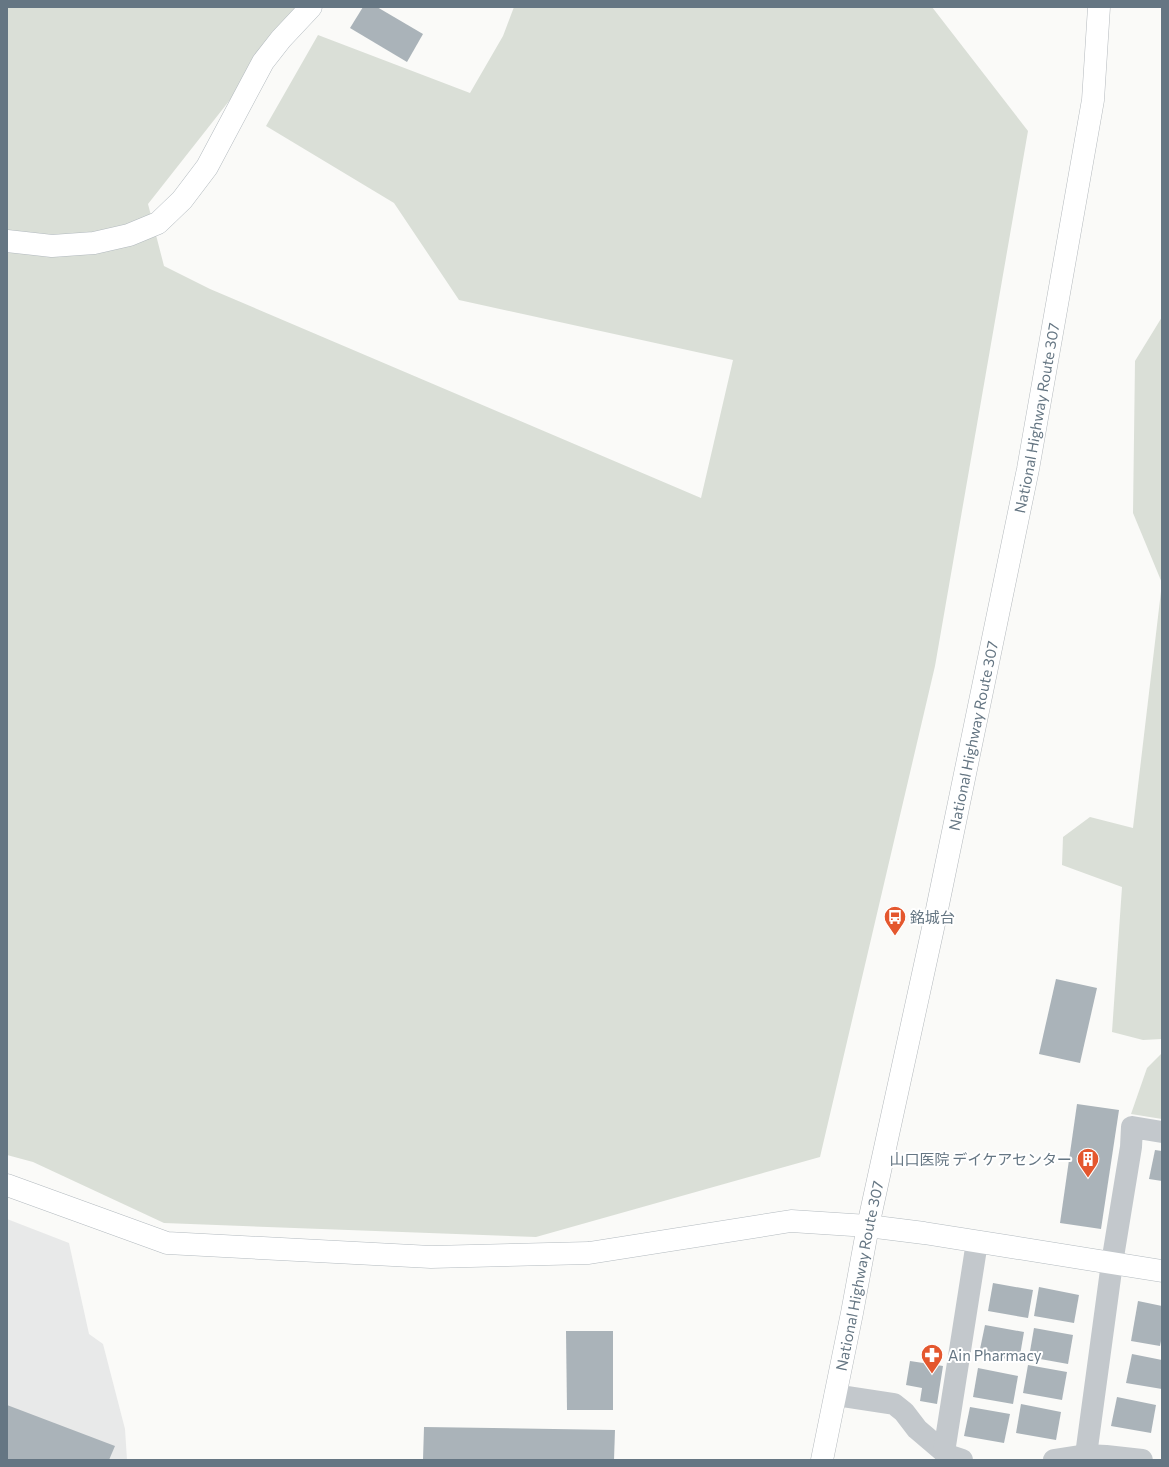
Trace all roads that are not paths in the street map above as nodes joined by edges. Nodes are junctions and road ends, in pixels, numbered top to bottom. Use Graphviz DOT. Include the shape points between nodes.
graph roads {
  1 [pos="311,7"];
  2 [pos="1099,7"];
  3 [pos="7,241"];
  4 [pos="1162,1132"];
  5 [pos="7,1185"];
  6 [pos="868,1226"];
  7 [pos="977,1242"];
  8 [pos="1112,1263"];
  9 [pos="1162,1271"];
  10 [pos="835,1394"];
  11 [pos="1086,1455"];
  12 [pos="953,1456"];
  13 [pos="822,1460"];
  14 [pos="1054,1460"];
  15 [pos="1142,1460"];
  1 -- 3 [label="main road" via="280,39 264,62 207,167 182,200 158,223 129,235 94,243 52,246"];
  2 -- 6 [label="main road, National Highway Route 307" via="1093,100 1028,469 935,919"];
  4 -- 8 [label="street" via="1132,1127"];
  5 -- 6 [label="main road" via="167,1243 432,1257 589,1253 791,1221"];
  6 -- 7 [label="main road"];
  6 -- 10 [label="main road, National Highway Route 307"];
  7 -- 8 [label="main road"];
  7 -- 12 [label="street"];
  8 -- 9 [label="main road"];
  8 -- 11 [label="street"];
  10 -- 12 [label="street" via="894,1404 904,1412 916,1429"];
  10 -- 13 [label="main road, National Highway Route 307"];
  11 -- 14 [label="street"];
  11 -- 15 [label="street"];
}
